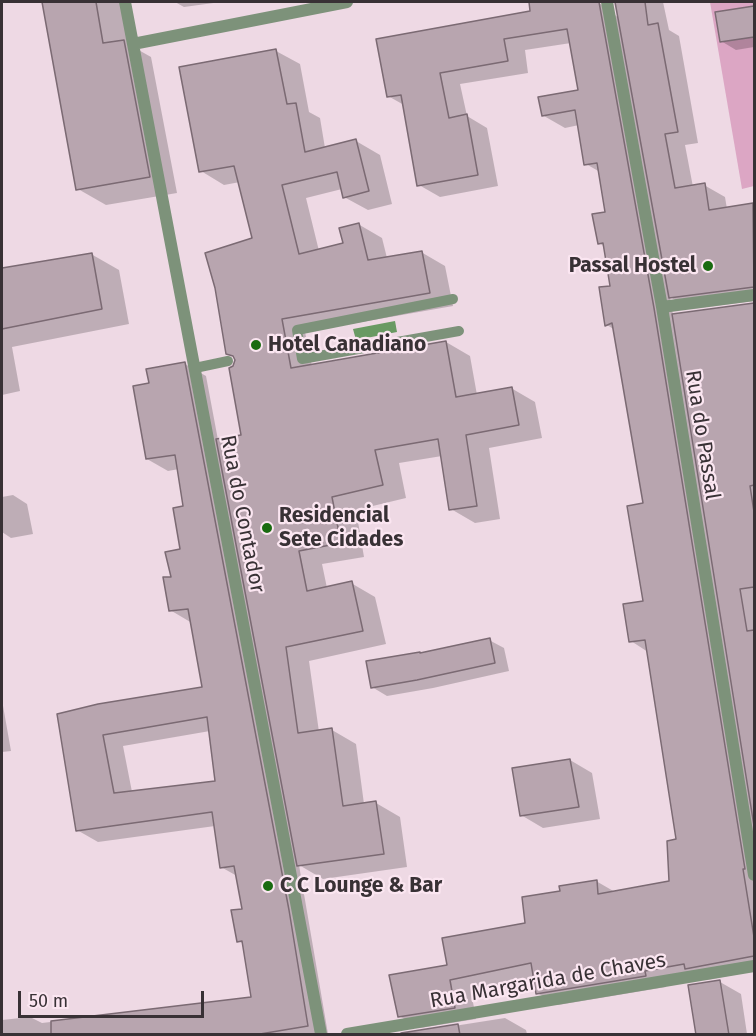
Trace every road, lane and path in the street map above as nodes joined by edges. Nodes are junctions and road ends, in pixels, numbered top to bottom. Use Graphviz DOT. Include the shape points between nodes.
graph roads {
  1 [pos="125,2"];
  2 [pos="347,2"];
  3 [pos="607,2"];
  4 [pos="134,44"];
  5 [pos="754,296"];
  6 [pos="453,299"];
  7 [pos="662,307"];
  8 [pos="459,331"];
  9 [pos="300,347"];
  10 [pos="288,350"];
  11 [pos="228,361"];
  12 [pos="195,368"];
  13 [pos="754,875"];
  14 [pos="754,966"];
  15 [pos="321,1035"];
  16 [pos="347,1035"];
  1 -- 4 [label="street, Rua do Contador"];
  2 -- 4 [label="street"];
  3 -- 7 [label="street, Rua do Passal"];
  4 -- 12 [label="street, Rua do Contador"];
  5 -- 7 [label="street"];
  6 -- 9 [label="lane" via="297,330"];
  7 -- 13 [label="street, Rua do Passal"];
  8 -- 9 [label="lane" via="302,359"];
  9 -- 10 [label="lane"];
  11 -- 12 [label="lane"];
  12 -- 15 [label="street, Rua do Contador"];
  14 -- 16 [label="street, Rua Margarida de Chaves"];
}
